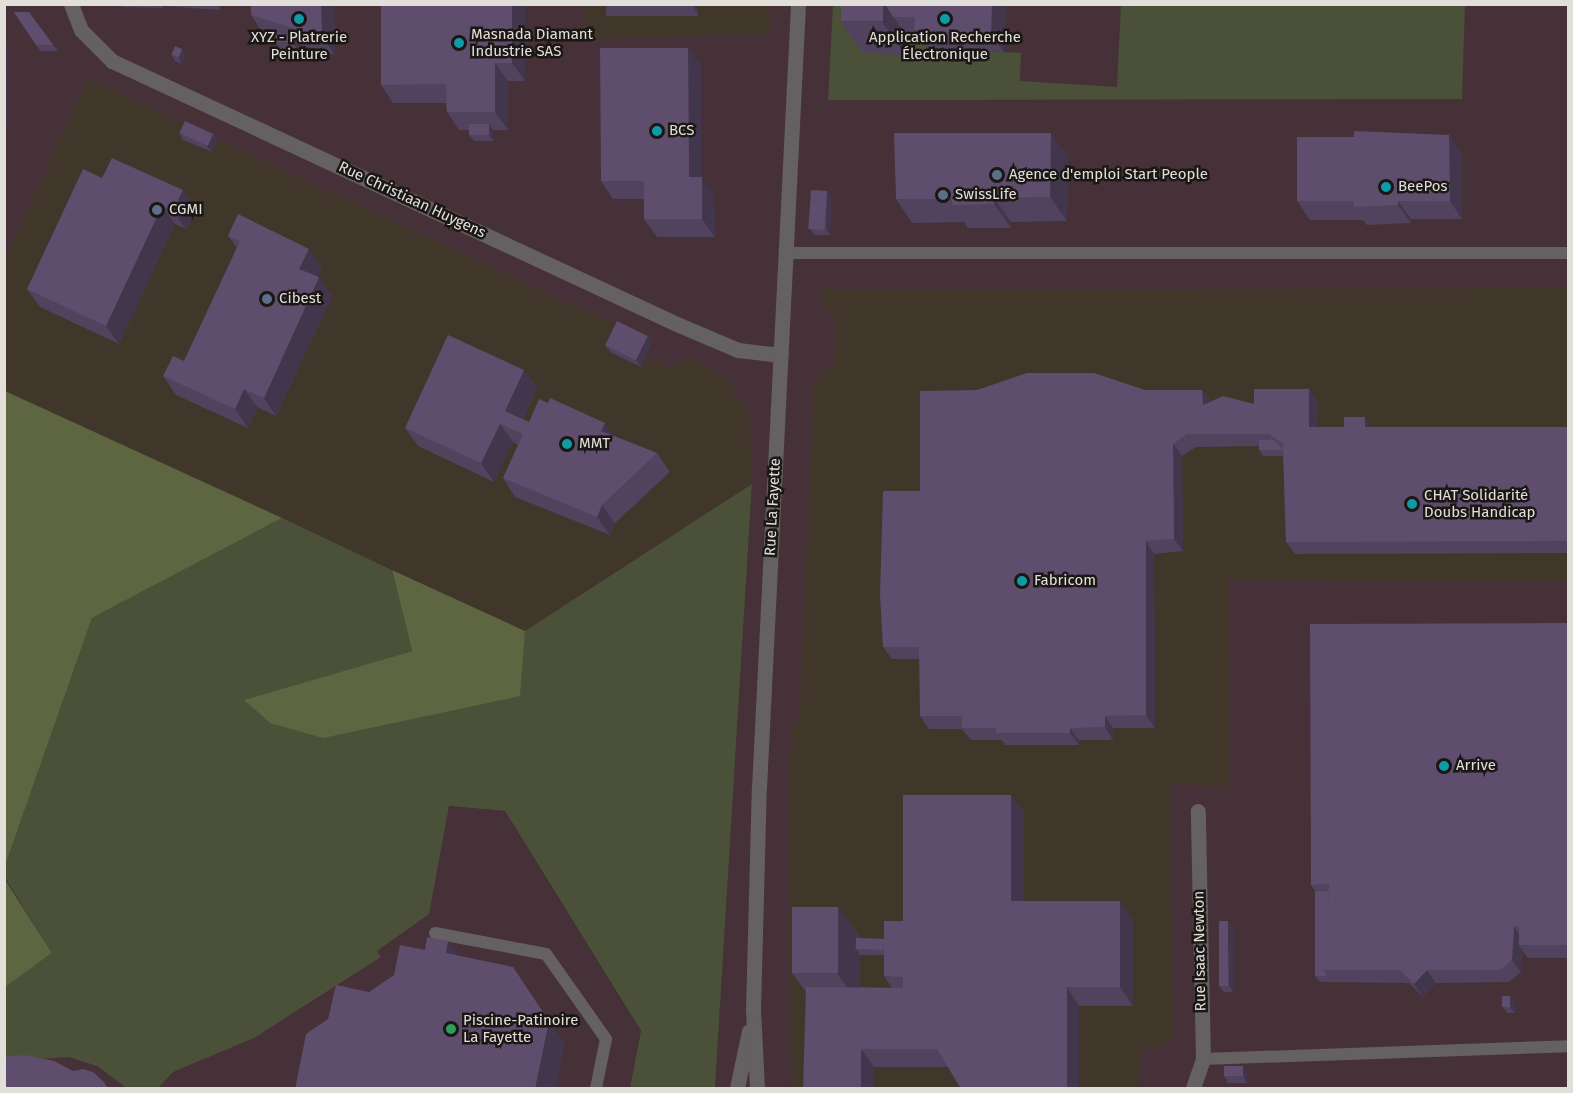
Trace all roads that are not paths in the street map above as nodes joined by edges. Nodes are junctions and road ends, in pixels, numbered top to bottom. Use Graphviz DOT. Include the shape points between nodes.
graph roads {
  1 [pos="70,4"];
  2 [pos="798,4"];
  3 [pos="787,253"];
  4 [pos="1569,253"];
  5 [pos="781,355"];
  6 [pos="1198,811"];
  7 [pos="435,933"];
  8 [pos="753,1010"];
  9 [pos="1569,1046"];
  10 [pos="1203,1059"];
  11 [pos="596,1089"];
  12 [pos="737,1089"];
  13 [pos="758,1089"];
  14 [pos="1193,1089"];
  1 -- 5 [label="street, Rue Christiaan Huygens" via="81,30 112,61 679,325 738,350"];
  2 -- 3 [label="street, Rue La Fayette"];
  3 -- 4 [label="lane"];
  3 -- 5 [label="street, Rue La Fayette"];
  5 -- 8 [label="street, Rue La Fayette" via="759,788"];
  6 -- 10 [label="street, Rue Isaac Newton"];
  7 -- 11 [label="lane" via="546,954 606,1039"];
  8 -- 12 [label="street, Rue La Fayette"];
  8 -- 13 [label="street, Rue La Fayette"];
  9 -- 10 [label="lane"];
  10 -- 14 [label="street, Rue Isaac Newton"];
}
